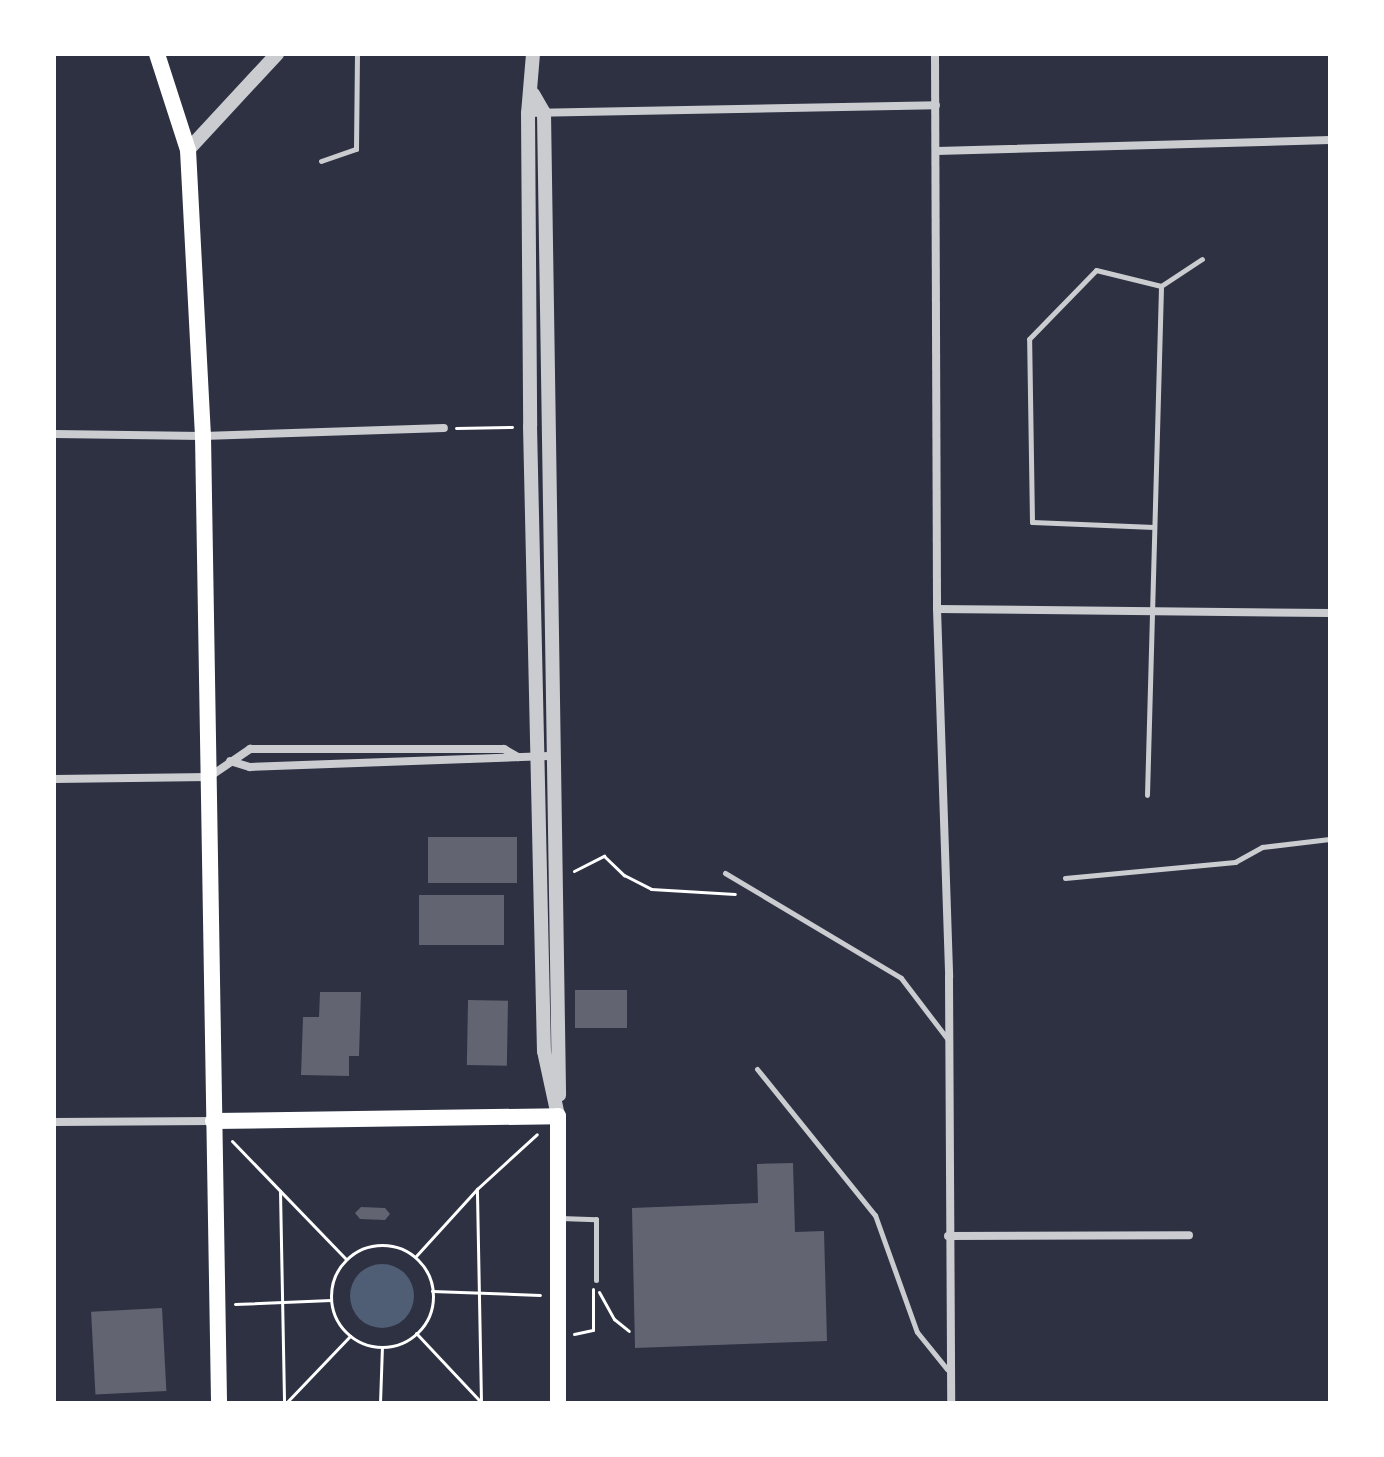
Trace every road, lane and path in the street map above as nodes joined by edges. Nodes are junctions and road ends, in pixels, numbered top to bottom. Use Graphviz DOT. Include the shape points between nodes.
graph roads {
  1 [pos="157,54"];
  2 [pos="277,54"];
  3 [pos="357,54"];
  4 [pos="533,54"];
  5 [pos="935,54"];
  6 [pos="533,94"];
  7 [pos="936,105"];
  8 [pos="528,113"];
  9 [pos="544,113"];
  10 [pos="1330,140"];
  11 [pos="188,150"];
  12 [pos="937,151"];
  13 [pos="321,161"];
  14 [pos="1202,259"];
  15 [pos="1161,286"];
  16 [pos="530,426"];
  17 [pos="444,428"];
  18 [pos="54,434"];
  19 [pos="203,436"];
  20 [pos="1154,527"];
  21 [pos="937,609"];
  22 [pos="1152,611"];
  23 [pos="1330,613"];
  24 [pos="556,756"];
  25 [pos="518,757"];
  26 [pos="539,758"];
  27 [pos="230,761"];
  28 [pos="209,777"];
  29 [pos="54,779"];
  30 [pos="1147,795"];
  31 [pos="1330,839"];
  32 [pos="725,873"];
  33 [pos="1065,878"];
  34 [pos="756,893"];
  35 [pos="560,895"];
  36 [pos="950,1042"];
  37 [pos="757,1069"];
  38 [pos="558,1116"];
  39 [pos="213,1121"];
  40 [pos="54,1122"];
  41 [pos="477,1189"];
  42 [pos="280,1191"];
  43 [pos="555,1218"];
  44 [pos="1189,1235"];
  45 [pos="948,1236"];
  46 [pos="415,1257"];
  47 [pos="346,1259"];
  48 [pos="596,1280"];
  49 [pos="432,1291"];
  50 [pos="480,1293"];
  51 [pos="556,1296"];
  52 [pos="331,1300"];
  53 [pos="280,1301"];
  54 [pos="217,1305"];
  55 [pos="629,1331"];
  56 [pos="416,1333"];
  57 [pos="350,1336"];
  58 [pos="558,1337"];
  59 [pos="382,1347"];
  60 [pos="947,1369"];
  61 [pos="380,1402"];
  62 [pos="481,1402"];
  63 [pos="219,1403"];
  64 [pos="285,1403"];
  65 [pos="341,1403"];
  66 [pos="558,1403"];
  67 [pos="951,1403"];
  1 -- 11 [label="main road"];
  2 -- 11 [label="street"];
  3 -- 13 [label="lane" via="356,149"];
  4 -- 6 [label="street"];
  5 -- 7 [label="street"];
  6 -- 8 [label="street"];
  6 -- 9 [label="street"];
  7 -- 9 [label="street"];
  7 -- 12 [label="street"];
  8 -- 9 [label="street"];
  8 -- 16 [label="street"];
  9 -- 24 [label="street"];
  10 -- 12 [label="street"];
  11 -- 19 [label="main road"];
  12 -- 21 [label="street"];
  14 -- 15 [label="lane"];
  15 -- 20 [label="lane"];
  15 -- 20 [label="lane" via="1096,270 1029,339 1032,522"];
  16 -- 17 [label="path"];
  16 -- 26 [label="street"];
  17 -- 19 [label="street"];
  18 -- 19 [label="street"];
  19 -- 28 [label="main road"];
  20 -- 22 [label="lane"];
  21 -- 22 [label="street"];
  21 -- 36 [label="street"];
  22 -- 23 [label="street"];
  22 -- 30 [label="lane"];
  24 -- 26 [label="street"];
  24 -- 35 [label="street"];
  25 -- 26 [label="street"];
  25 -- 27 [label="street" via="250,767"];
  25 -- 27 [label="street" via="504,749 250,749"];
  26 -- 38 [label="street" via="544,1051"];
  27 -- 28 [label="street"];
  28 -- 29 [label="street"];
  28 -- 39 [label="main road"];
  31 -- 33 [label="lane" via="1262,847 1235,862"];
  32 -- 34 [label="lane"];
  34 -- 35 [label="path" via="651,889 624,875 604,856 575,870"];
  34 -- 36 [label="lane" via="901,978"];
  35 -- 38 [label="street"];
  36 -- 45 [label="street"];
  37 -- 60 [label="lane" via="875,1215 917,1332"];
  38 -- 39 [label="main road"];
  38 -- 41 [label="path"];
  38 -- 43 [label="main road"];
  39 -- 40 [label="street"];
  39 -- 42 [label="path"];
  39 -- 54 [label="main road"];
  41 -- 46 [label="path"];
  41 -- 50 [label="path"];
  42 -- 47 [label="path"];
  42 -- 53 [label="path"];
  43 -- 48 [label="lane" via="596,1219"];
  43 -- 51 [label="main road"];
  44 -- 45 [label="street"];
  45 -- 60 [label="street"];
  46 -- 47 [label="path" via="403,1249 373,1245"];
  46 -- 49 [label="path"];
  47 -- 52 [label="path" via="332,1285"];
  48 -- 55 [label="path" via="606,1309"];
  48 -- 58 [label="path" via="593,1330"];
  49 -- 50 [label="path"];
  49 -- 56 [label="path" via="429,1314"];
  50 -- 51 [label="path"];
  50 -- 62 [label="path"];
  51 -- 58 [label="main road"];
  52 -- 53 [label="path"];
  52 -- 57 [label="path"];
  53 -- 54 [label="path"];
  53 -- 64 [label="path"];
  54 -- 63 [label="main road"];
  56 -- 59 [label="path"];
  56 -- 62 [label="path"];
  57 -- 59 [label="path"];
  57 -- 64 [label="path"];
  58 -- 66 [label="main road"];
  59 -- 61 [label="path"];
  60 -- 67 [label="street"];
  61 -- 62 [label="path"];
  61 -- 65 [label="path"];
}
